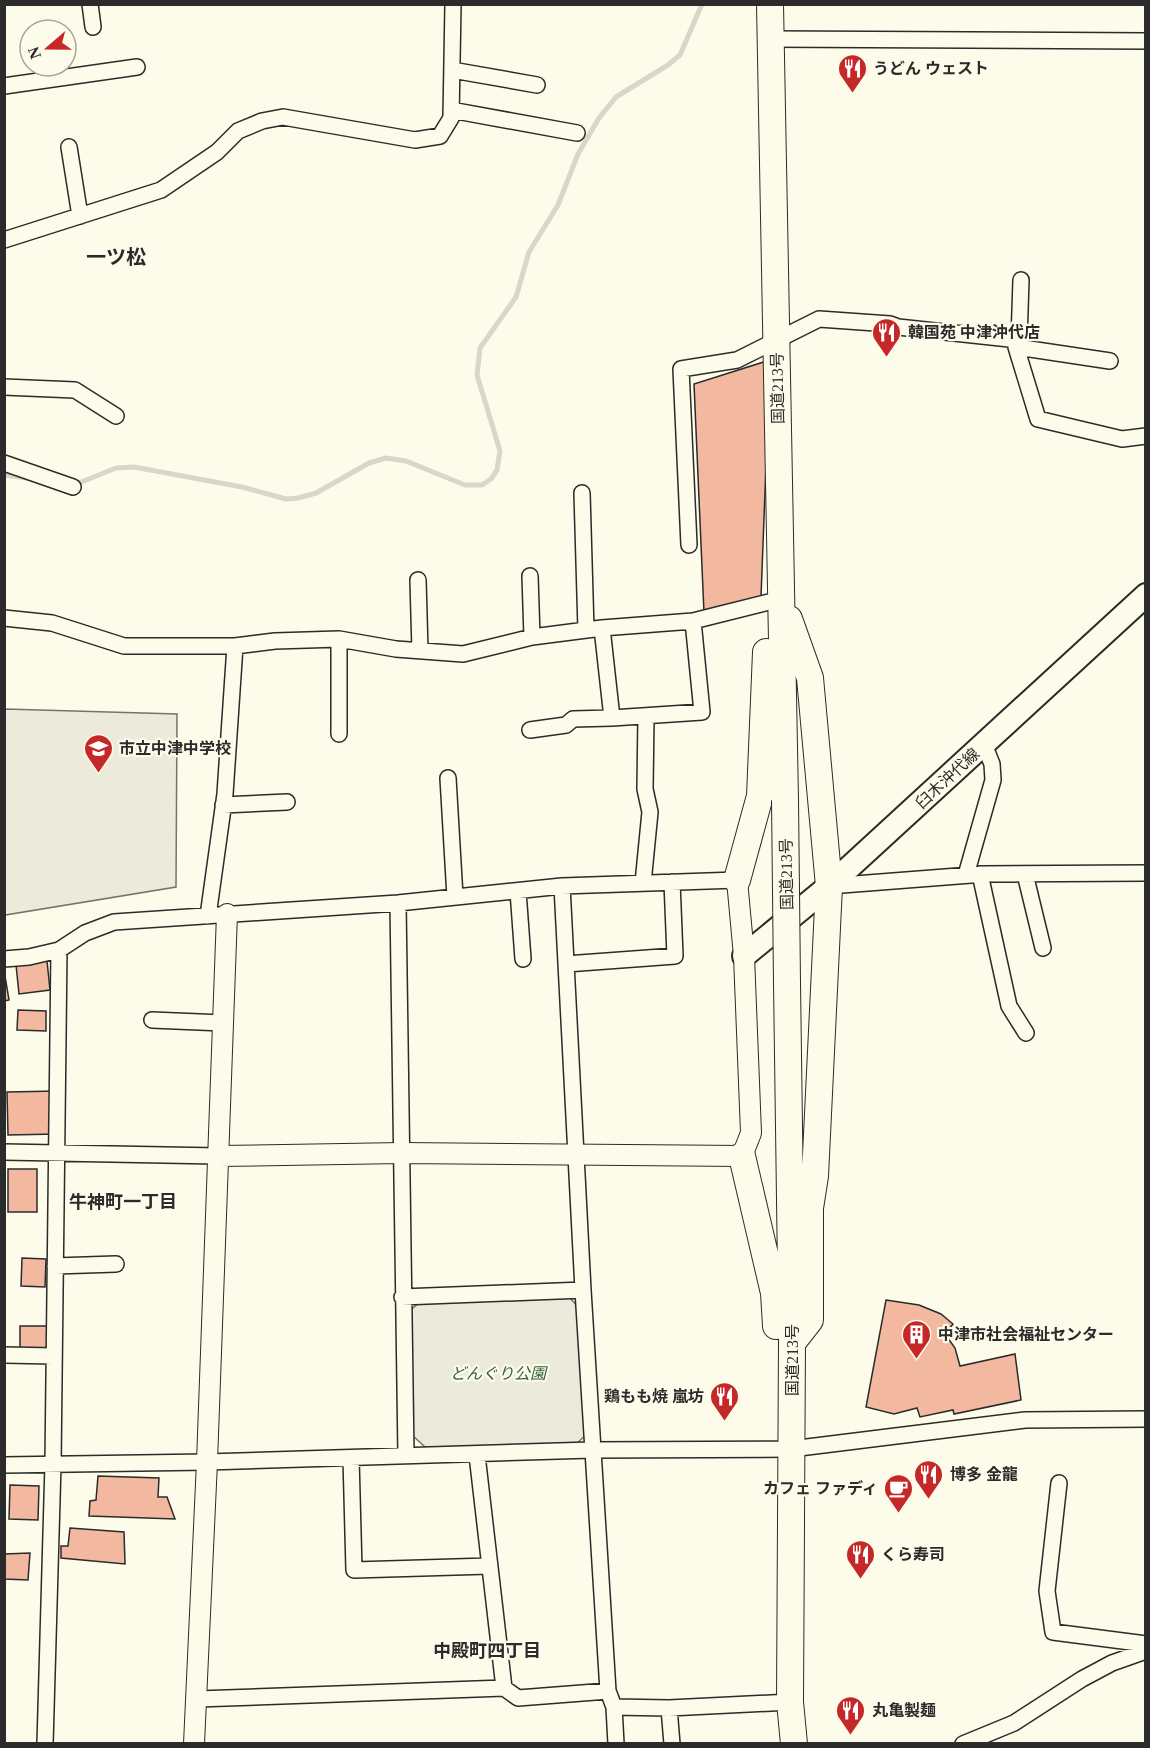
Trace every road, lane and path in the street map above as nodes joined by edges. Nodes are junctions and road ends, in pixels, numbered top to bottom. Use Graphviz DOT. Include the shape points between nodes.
graph roads {
  1 [pos="90,4"];
  2 [pos="453,4"];
  3 [pos="770,4"];
  4 [pos="93,27"];
  5 [pos="770,39"];
  6 [pos="1146,41"];
  7 [pos="137,67"];
  8 [pos="452,70"];
  9 [pos="537,85"];
  10 [pos="4,86"];
  11 [pos="451,110"];
  12 [pos="577,133"];
  13 [pos="69,147"];
  14 [pos="80,216"];
  15 [pos="4,240"];
  16 [pos="1021,280"];
  17 [pos="776,339"];
  18 [pos="1017,343"];
  19 [pos="1110,362"];
  20 [pos="4,387"];
  21 [pos="116,416"];
  22 [pos="1146,436"];
  23 [pos="4,463"];
  24 [pos="73,487"];
  25 [pos="582,493"];
  26 [pos="689,545"];
  27 [pos="530,576"];
  28 [pos="418,580"];
  29 [pos="1146,595"];
  30 [pos="781,599"];
  31 [pos="4,618"];
  32 [pos="693,621"];
  33 [pos="603,628"];
  34 [pos="586,630"];
  35 [pos="532,636"];
  36 [pos="339,639"];
  37 [pos="235,646"];
  38 [pos="420,651"];
  39 [pos="646,716"];
  40 [pos="612,718"];
  41 [pos="530,730"];
  42 [pos="339,734"];
  43 [pos="984,744"];
  44 [pos="448,778"];
  45 [pos="287,802"];
  46 [pos="223,805"];
  47 [pos="1146,873"];
  48 [pos="1025,874"];
  49 [pos="973,875"];
  50 [pos="737,880"];
  51 [pos="672,882"];
  52 [pos="644,883"];
  53 [pos="562,886"];
  54 [pos="829,886"];
  55 [pos="518,891"];
  56 [pos="455,897"];
  57 [pos="398,903"];
  58 [pos="218,915"];
  59 [pos="1043,948"];
  60 [pos="59,950"];
  61 [pos="744,956"];
  62 [pos="4,959"];
  63 [pos="523,959"];
  64 [pos="566,964"];
  65 [pos="152,1020"];
  66 [pos="223,1023"];
  67 [pos="1026,1033"];
  68 [pos="56,1151"];
  69 [pos="4,1152"];
  70 [pos="402,1153"];
  71 [pos="575,1155"];
  72 [pos="219,1156"];
  73 [pos="742,1156"];
  74 [pos="116,1264"];
  75 [pos="55,1266"];
  76 [pos="583,1290"];
  77 [pos="402,1297"];
  78 [pos="792,1343"];
  79 [pos="4,1355"];
  80 [pos="54,1356"];
  81 [pos="1146,1419"];
  82 [pos="791,1449"];
  83 [pos="592,1450"];
  84 [pos="406,1455"];
  85 [pos="477,1455"];
  86 [pos="351,1458"];
  87 [pos="207,1462"];
  88 [pos="53,1464"];
  89 [pos="4,1465"];
  90 [pos="1059,1483"];
  91 [pos="489,1566"];
  92 [pos="1146,1644"];
  93 [pos="1146,1651"];
  94 [pos="504,1688"];
  95 [pos="608,1691"];
  96 [pos="197,1699"];
  97 [pos="789,1702"];
  98 [pos="614,1707"];
  99 [pos="669,1708"];
  100 [pos="969,1742"];
  101 [pos="45,1743"];
  102 [pos="194,1743"];
  103 [pos="616,1743"];
  104 [pos="672,1743"];
  105 [pos="794,1743"];
  1 -- 4 [label="street"];
  2 -- 8 [label="street"];
  3 -- 5 [label="highway, 国道213号"];
  5 -- 6 [label="street"];
  5 -- 17 [label="highway, 国道213号"];
  7 -- 10 [label="street"];
  8 -- 9 [label="street"];
  8 -- 11 [label="street"];
  11 -- 12 [label="street"];
  11 -- 14 [label="street" via="451,118 440,136 415,140 310,120 283,117 262,121 238,131 217,152 160,190"];
  13 -- 14 [label="street"];
  14 -- 15 [label="street"];
  16 -- 18 [label="street"];
  17 -- 18 [label="street" via="819,319"];
  17 -- 26 [label="street" via="737,360 681,369"];
  17 -- 30 [label="highway, 国道213号"];
  18 -- 19 [label="street"];
  18 -- 22 [label="street" via="1038,419 1122,439"];
  20 -- 21 [label="street" via="75,390"];
  23 -- 24 [label="street"];
  25 -- 34 [label="street"];
  27 -- 35 [label="street"];
  28 -- 38 [label="street"];
  29 -- 43 [label="main road, 臼木沖代線"];
  30 -- 32 [label="street"];
  30 -- 50 [label="highway" via="766,638 760,796"];
  30 -- 54 [label="highway" via="810,678"];
  30 -- 78 [label="highway, 国道213号, bridge"];
  31 -- 37 [label="street" via="52,623 124,646"];
  32 -- 33 [label="street"];
  32 -- 39 [label="street" via="702,712"];
  33 -- 34 [label="street"];
  33 -- 40 [label="street"];
  34 -- 35 [label="street"];
  35 -- 38 [label="street" via="463,654"];
  36 -- 37 [label="street"];
  36 -- 38 [label="street"];
  36 -- 42 [label="street"];
  37 -- 46 [label="street"];
  39 -- 40 [label="street"];
  39 -- 52 [label="street" via="645,789 650,812"];
  40 -- 41 [label="street" via="573,719 566,725"];
  43 -- 49 [label="street" via="993,780"];
  43 -- 54 [label="main road, 臼木沖代線"];
  44 -- 56 [label="street"];
  45 -- 46 [label="street"];
  46 -- 58 [label="street"];
  47 -- 48 [label="street"];
  48 -- 49 [label="street"];
  48 -- 59 [label="street"];
  49 -- 54 [label="street"];
  49 -- 67 [label="street" via="1008,1005"];
  50 -- 51 [label="street"];
  50 -- 61 [label="street"];
  51 -- 52 [label="street"];
  51 -- 64 [label="street" via="675,956"];
  52 -- 53 [label="street"];
  53 -- 55 [label="street"];
  53 -- 64 [label="street"];
  54 -- 61 [label="main road, 臼木沖代線"];
  54 -- 78 [label="highway" via="815,1176 810,1208 810,1320"];
  55 -- 56 [label="street"];
  55 -- 63 [label="street"];
  56 -- 57 [label="street"];
  57 -- 58 [label="street"];
  57 -- 70 [label="street"];
  58 -- 60 [label="street" via="114,922 85,933"];
  58 -- 66 [label="street"];
  60 -- 62 [label="street"];
  60 -- 68 [label="street"];
  61 -- 73 [label="street" via="751,1133"];
  64 -- 71 [label="street"];
  65 -- 66 [label="street"];
  66 -- 72 [label="street"];
  68 -- 69 [label="street"];
  68 -- 72 [label="street"];
  68 -- 75 [label="street"];
  70 -- 71 [label="street"];
  70 -- 72 [label="street"];
  70 -- 77 [label="street"];
  71 -- 73 [label="street"];
  71 -- 76 [label="street"];
  72 -- 87 [label="street"];
  73 -- 82 [label="highway" via="774,1293 781,1388"];
  74 -- 75 [label="street"];
  75 -- 80 [label="street"];
  76 -- 77 [label="street"];
  76 -- 83 [label="street"];
  77 -- 84 [label="street"];
  78 -- 82 [label="highway, 国道213号"];
  79 -- 80 [label="street"];
  80 -- 88 [label="street"];
  81 -- 82 [label="street" via="1025,1420"];
  82 -- 83 [label="street"];
  82 -- 97 [label="highway, 国道213号"];
  83 -- 85 [label="street"];
  83 -- 95 [label="street"];
  84 -- 85 [label="street"];
  84 -- 86 [label="street"];
  85 -- 91 [label="street"];
  86 -- 87 [label="street"];
  86 -- 91 [label="street" via="354,1570"];
  87 -- 88 [label="street"];
  87 -- 96 [label="street"];
  88 -- 89 [label="street"];
  88 -- 101 [label="street"];
  90 -- 92 [label="street" via="1047,1591 1053,1632"];
  91 -- 94 [label="street"];
  93 -- 100 [label="street" via="1112,1663 1014,1723"];
  94 -- 95 [label="street" via="518,1698"];
  94 -- 96 [label="street"];
  95 -- 98 [label="street"];
  96 -- 102 [label="street"];
  97 -- 99 [label="street"];
  97 -- 105 [label="highway, 国道213号"];
  98 -- 99 [label="street"];
  98 -- 103 [label="street"];
  99 -- 104 [label="street"];
}
